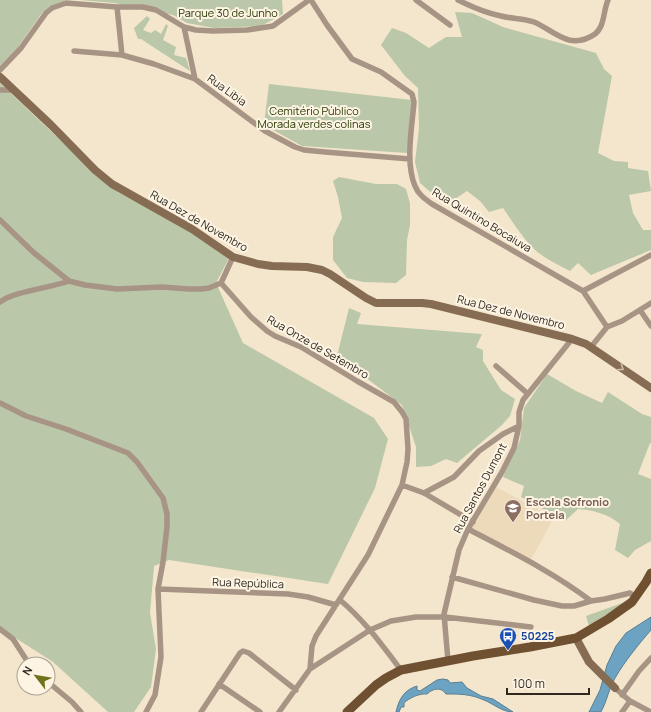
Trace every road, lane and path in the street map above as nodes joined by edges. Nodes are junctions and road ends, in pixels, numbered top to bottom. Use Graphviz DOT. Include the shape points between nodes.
graph roads {
  1 [pos="310,0"];
  2 [pos="416,0"];
  3 [pos="458,0"];
  4 [pos="608,0"];
  5 [pos="117,7"];
  6 [pos="450,25"];
  7 [pos="184,27"];
  8 [pos="74,51"];
  9 [pos="122,55"];
  10 [pos="0,70"];
  11 [pos="0,77"];
  12 [pos="195,80"];
  13 [pos="0,90"];
  14 [pos="12,90"];
  15 [pos="410,159"];
  16 [pos="0,220"];
  17 [pos="651,255"];
  18 [pos="233,257"];
  19 [pos="69,281"];
  20 [pos="221,283"];
  21 [pos="583,291"];
  22 [pos="0,302"];
  23 [pos="651,303"];
  24 [pos="640,310"];
  25 [pos="651,326"];
  26 [pos="607,327"];
  27 [pos="572,339"];
  28 [pos="591,348"];
  29 [pos="496,366"];
  30 [pos="651,388"];
  31 [pos="528,394"];
  32 [pos="0,403"];
  33 [pos="519,426"];
  34 [pos="402,486"];
  35 [pos="424,493"];
  36 [pos="473,522"];
  37 [pos="468,529"];
  38 [pos="651,575"];
  39 [pos="452,577"];
  40 [pos="158,589"];
  41 [pos="635,598"];
  42 [pos="340,600"];
  43 [pos="590,601"];
  44 [pos="336,605"];
  45 [pos="445,617"];
  46 [pos="531,626"];
  47 [pos="0,629"];
  48 [pos="370,630"];
  49 [pos="576,638"];
  50 [pos="24,656"];
  51 [pos="651,658"];
  52 [pos="448,661"];
  53 [pos="310,669"];
  54 [pos="401,670"];
  55 [pos="219,684"];
  56 [pos="615,688"];
  57 [pos="56,689"];
  58 [pos="296,690"];
  59 [pos="622,695"];
  60 [pos="630,701"];
  61 [pos="641,710"];
  62 [pos="81,712"];
  63 [pos="146,712"];
  64 [pos="201,712"];
  65 [pos="260,712"];
  66 [pos="279,712"];
  67 [pos="347,712"];
  68 [pos="622,712"];
  69 [pos="651,712"];
  1 -- 7 [label="street" via="277,23 264,28 213,31"];
  1 -- 15 [label="street, Rua Quintino Bocaiuva" via="352,58 381,72 414,97"];
  2 -- 6 [label="street"];
  3 -- 4 [label="street" via="502,16 532,21 562,37 578,41 599,30"];
  5 -- 7 [label="street" via="136,6 156,10"];
  5 -- 9 [label="street"];
  5 -- 10 [label="street" via="66,3 52,8"];
  7 -- 12 [label="street"];
  8 -- 9 [label="street, Rua Libia"];
  9 -- 12 [label="street, Rua Libia"];
  11 -- 14 [label="main road, Rua Dez de Novembro"];
  12 -- 15 [label="street, Rua Libia" via="265,131 295,147 304,150"];
  13 -- 14 [label="street"];
  14 -- 18 [label="main road, Rua Dez de Novembro" via="112,184 192,229"];
  15 -- 21 [label="street, Rua Quintino Bocaiuva" via="415,185 426,199"];
  16 -- 19 [label="street" via="37,256"];
  17 -- 21 [label="street"];
  18 -- 20 [label="street"];
  18 -- 27 [label="main road, Rua Dez de Novembro" via="258,264 322,270 376,303 431,304"];
  19 -- 20 [label="street" via="117,289 201,289"];
  19 -- 22 [label="street"];
  20 -- 34 [label="street, Rua Onze de Setembro" via="267,331 301,347 399,406 406,419 408,449"];
  21 -- 26 [label="street, Rua Quintino Bocaiuva"];
  23 -- 24 [label="street"];
  24 -- 25 [label="street"];
  24 -- 26 [label="street"];
  26 -- 28 [label="street"];
  27 -- 28 [label="main road, Rua Dez de Novembro"];
  27 -- 31 [label="street, Rua Santos Dumont"];
  28 -- 30 [label="main road, Rua Dez de Novembro, one-way"];
  29 -- 31 [label="street"];
  31 -- 33 [label="street, Rua Santos Dumont" via="521,405"];
  32 -- 40 [label="street" via="32,418 128,453 137,462 160,492 165,504 167,527"];
  33 -- 35 [label="street" via="479,451 454,477"];
  33 -- 36 [label="street, Rua Santos Dumont" via="509,459"];
  34 -- 35 [label="street"];
  34 -- 42 [label="street, Rua Onze de Setembro" via="374,543"];
  35 -- 36 [label="street"];
  36 -- 37 [label="street, Rua Santos Dumont"];
  37 -- 39 [label="street, Rua Santos Dumont"];
  37 -- 43 [label="street" via="546,571"];
  38 -- 41 [label="main road"];
  39 -- 43 [label="street" via="562,606 574,606"];
  39 -- 45 [label="street, Rua Santos Dumont"];
  40 -- 44 [label="street, Rua República" via="288,594"];
  40 -- 63 [label="street" via="161,657 155,695"];
  41 -- 43 [label="street" via="630,593"];
  41 -- 49 [label="main road" via="623,609"];
  42 -- 44 [label="street, Rua Onze de Setembro"];
  42 -- 48 [label="street"];
  44 -- 53 [label="street, Rua Onze de Setembro" via="314,640"];
  45 -- 46 [label="street"];
  45 -- 48 [label="street" via="402,619"];
  45 -- 52 [label="street, Rua Santos Dumont"];
  47 -- 50 [label="street" via="13,639"];
  48 -- 53 [label="street"];
  48 -- 54 [label="street"];
  49 -- 52 [label="main road"];
  49 -- 56 [label="main road" via="589,662"];
  51 -- 59 [label="street"];
  52 -- 54 [label="main road"];
  53 -- 58 [label="street"];
  54 -- 67 [label="main road" via="376,685"];
  55 -- 58 [label="street" via="243,651"];
  55 -- 64 [label="street"];
  55 -- 65 [label="street"];
  56 -- 59 [label="street"];
  57 -- 62 [label="street"];
  58 -- 66 [label="street"];
  59 -- 60 [label="street"];
  60 -- 61 [label="street"];
  60 -- 68 [label="street"];
  61 -- 69 [label="street"];
}
